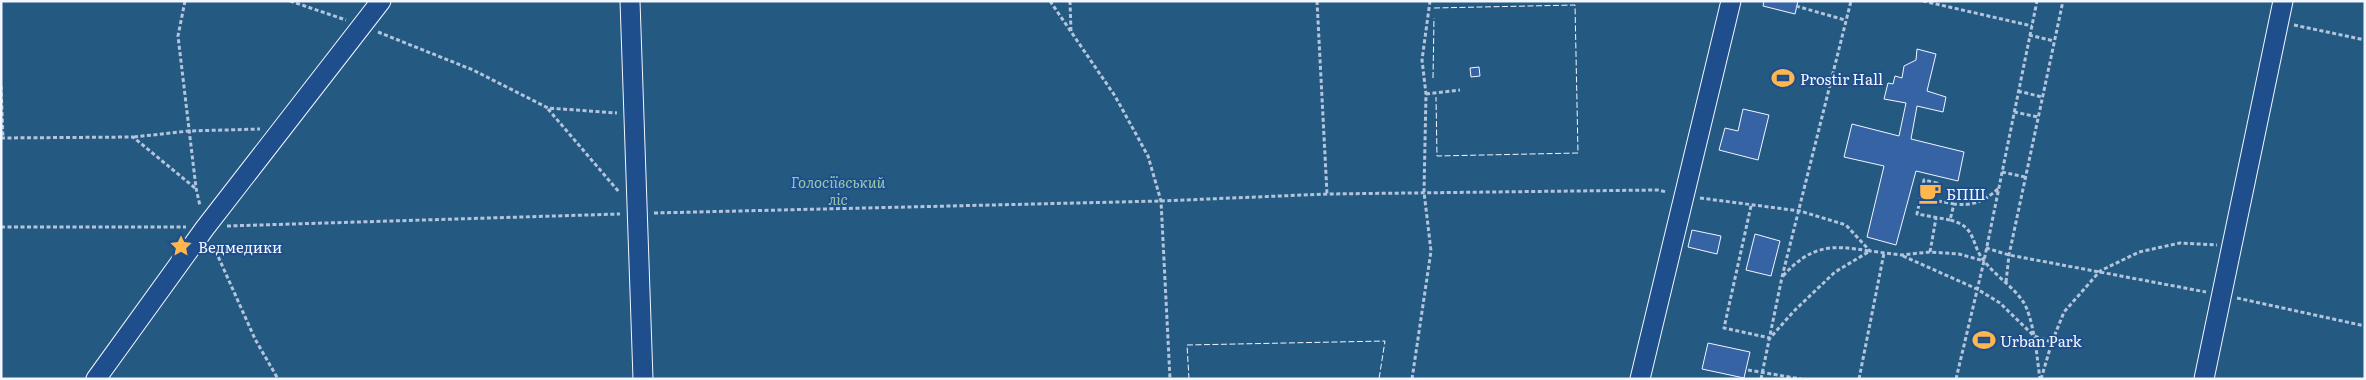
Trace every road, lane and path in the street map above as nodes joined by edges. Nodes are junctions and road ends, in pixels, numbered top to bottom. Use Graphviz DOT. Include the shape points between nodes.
graph roads {
  1 [pos="185,1"];
  2 [pos="290,1"];
  3 [pos="381,1"];
  4 [pos="630,1"];
  5 [pos="1050,1"];
  6 [pos="1070,1"];
  7 [pos="1317,1"];
  8 [pos="1430,1"];
  9 [pos="1731,1"];
  10 [pos="1851,1"];
  11 [pos="1923,1"];
  12 [pos="2037,1"];
  13 [pos="2062,1"];
  14 [pos="2283,1"];
  15 [pos="1796,6"];
  16 [pos="1845,20"];
  17 [pos="2279,21"];
  18 [pos="362,25"];
  19 [pos="2032,26"];
  20 [pos="1071,32"];
  21 [pos="2030,35"];
  22 [pos="2365,40"];
  23 [pos="2054,41"];
  24 [pos="1,86"];
  25 [pos="1460,90"];
  26 [pos="2018,92"];
  27 [pos="1426,94"];
  28 [pos="2042,97"];
  29 [pos="548,108"];
  30 [pos="2014,112"];
  31 [pos="634,114"];
  32 [pos="2038,117"];
  33 [pos="282,128"];
  34 [pos="189,131"];
  35 [pos="133,137"];
  36 [pos="2,138"];
  37 [pos="2002,172"];
  38 [pos="2025,177"];
  39 [pos="196,188"];
  40 [pos="1998,189"];
  41 [pos="1424,192"];
  42 [pos="1327,194"];
  43 [pos="1683,196"];
  44 [pos="1161,201"];
  45 [pos="1954,204"];
  46 [pos="1751,206"];
  47 [pos="1800,211"];
  48 [pos="637,214"];
  49 [pos="1936,218"];
  50 [pos="1950,220"];
  51 [pos="1,227"];
  52 [pos="205,228"];
  53 [pos="2232,245"];
  54 [pos="1986,248"];
  55 [pos="1870,251"];
  56 [pos="1930,252"];
  57 [pos="1884,253"];
  58 [pos="1901,255"];
  59 [pos="2009,255"];
  60 [pos="1984,261"];
  61 [pos="2100,272"];
  62 [pos="1782,277"];
  63 [pos="2006,282"];
  64 [pos="1977,289"];
  65 [pos="2222,295"];
  66 [pos="2365,326"];
  67 [pos="2034,336"];
  68 [pos="1770,338"];
  69 [pos="2052,342"];
  70 [pos="1748,370"];
  71 [pos="1762,372"];
  72 [pos="96,379"];
  73 [pos="278,379"];
  74 [pos="643,379"];
  75 [pos="1170,379"];
  76 [pos="1412,379"];
  77 [pos="1640,379"];
  78 [pos="1761,379"];
  79 [pos="1801,379"];
  80 [pos="1859,379"];
  81 [pos="1956,379"];
  82 [pos="2041,379"];
  83 [pos="2204,379"];
  1 -- 34 [label="path" via="178,36"];
  2 -- 18 [label="path"];
  3 -- 18 [label="street"];
  4 -- 31 [label="street"];
  5 -- 20 [label="path"];
  6 -- 20 [label="path"];
  7 -- 42 [label="path"];
  8 -- 27 [label="path" via="1422,60"];
  9 -- 43 [label="street"];
  10 -- 16 [label="path"];
  11 -- 19 [label="path"];
  12 -- 19 [label="path"];
  13 -- 23 [label="path"];
  14 -- 17 [label="street"];
  15 -- 16 [label="path"];
  16 -- 47 [label="path"];
  17 -- 22 [label="path"];
  17 -- 53 [label="street"];
  18 -- 29 [label="path" via="473,70"];
  18 -- 33 [label="street"];
  19 -- 21 [label="path"];
  20 -- 44 [label="path" via="1116,96 1148,156"];
  21 -- 23 [label="path"];
  21 -- 26 [label="path"];
  23 -- 28 [label="path"];
  24 -- 36 [label="path"];
  25 -- 27 [label="path"];
  26 -- 28 [label="path"];
  26 -- 30 [label="path"];
  27 -- 41 [label="path"];
  28 -- 32 [label="path"];
  29 -- 31 [label="path"];
  29 -- 48 [label="path"];
  30 -- 32 [label="path"];
  30 -- 37 [label="path"];
  31 -- 48 [label="street"];
  32 -- 38 [label="path"];
  33 -- 34 [label="path"];
  33 -- 52 [label="street"];
  34 -- 35 [label="path"];
  34 -- 39 [label="path"];
  35 -- 36 [label="path"];
  35 -- 39 [label="path"];
  37 -- 38 [label="path"];
  37 -- 40 [label="path"];
  38 -- 59 [label="path"];
  39 -- 52 [label="path"];
  40 -- 45 [label="path" via="1984,201 1968,206"];
  40 -- 54 [label="path"];
  41 -- 42 [label="path"];
  41 -- 43 [label="path" via="1657,190"];
  41 -- 76 [label="path" via="1431,251"];
  42 -- 44 [label="path"];
  43 -- 46 [label="path"];
  43 -- 77 [label="street"];
  44 -- 48 [label="path"];
  44 -- 75 [label="path"];
  45 -- 49 [label="path" via="1933,200 1937,182 1924,180 1917,214"];
  45 -- 50 [label="path"];
  46 -- 47 [label="path"];
  46 -- 68 [label="path" via="1724,328"];
  47 -- 55 [label="path" via="1846,225"];
  47 -- 62 [label="path"];
  48 -- 52 [label="path"];
  48 -- 74 [label="street"];
  49 -- 50 [label="path"];
  49 -- 56 [label="path"];
  50 -- 60 [label="path" via="1962,223 1974,236"];
  51 -- 52 [label="path" via="156,225"];
  52 -- 72 [label="street"];
  52 -- 73 [label="path" via="255,339"];
  53 -- 61 [label="path" via="2172,245 2139,252"];
  53 -- 65 [label="street"];
  54 -- 59 [label="path"];
  54 -- 60 [label="path"];
  55 -- 57 [label="path"];
  55 -- 62 [label="path" via="1842,246 1819,250 1797,261"];
  55 -- 68 [label="path" via="1835,272"];
  56 -- 58 [label="path"];
  56 -- 60 [label="path" via="1959,254"];
  57 -- 58 [label="path"];
  57 -- 80 [label="path"];
  58 -- 64 [label="path"];
  59 -- 61 [label="path"];
  59 -- 63 [label="path"];
  60 -- 63 [label="path"];
  60 -- 64 [label="path"];
  61 -- 65 [label="path"];
  61 -- 69 [label="path" via="2064,312"];
  62 -- 68 [label="path"];
  63 -- 67 [label="path" via="2024,302"];
  64 -- 67 [label="path" via="2000,303"];
  64 -- 81 [label="path"];
  65 -- 66 [label="path"];
  65 -- 83 [label="street"];
  67 -- 69 [label="path"];
  67 -- 82 [label="path"];
  68 -- 71 [label="path"];
  69 -- 82 [label="path"];
  70 -- 71 [label="path"];
  71 -- 78 [label="path"];
  71 -- 79 [label="path"];
}
